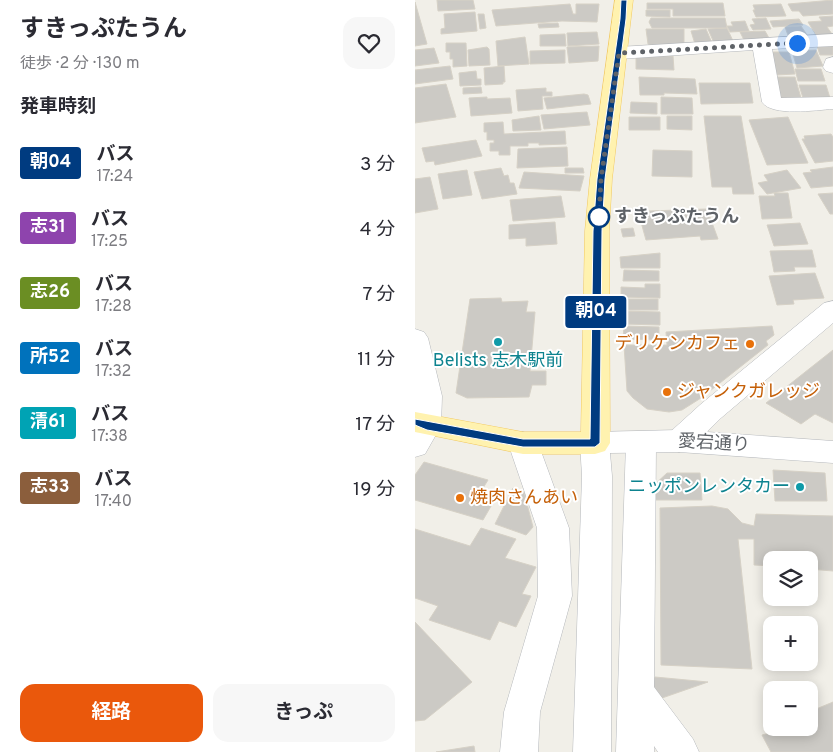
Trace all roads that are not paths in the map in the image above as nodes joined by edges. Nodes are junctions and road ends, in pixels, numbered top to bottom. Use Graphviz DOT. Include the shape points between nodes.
graph roads {
  1 [pos="624,0"];
  2 [pos="833,40"];
  3 [pos="762,46"];
  4 [pos="619,53"];
  5 [pos="833,64"];
  6 [pos="833,67"];
  7 [pos="833,103"];
  8 [pos="833,309"];
  9 [pos="415,338"];
  10 [pos="419,432"];
  11 [pos="679,441"];
  12 [pos="523,443"];
  13 [pos="595,443"];
  14 [pos="641,443"];
  15 [pos="833,452"];
  16 [pos="636,691"];
  17 [pos="519,752"];
  18 [pos="592,752"];
  19 [pos="635,752"];
  20 [pos="680,752"];
  1 -- 4 [label="main road"];
  2 -- 3 [label="street"];
  3 -- 4 [label="street"];
  3 -- 7 [label="street" via="772,102 781,105"];
  4 -- 13 [label="main road" via="597,231"];
  5 -- 6 [label="street"];
  8 -- 11 [label="street"];
  9 -- 10 [label="street" via="428,396"];
  10 -- 12 [label="main road"];
  11 -- 14 [label="street, 愛宕通り"];
  11 -- 15 [label="street, 愛宕通り"];
  12 -- 13 [label="main road"];
  12 -- 17 [label="street" via="553,528 555,596 522,712"];
  13 -- 14 [label="street, 愛宕通り"];
  13 -- 18 [label="street"];
  14 -- 16 [label="street"];
  16 -- 19 [label="street"];
  16 -- 20 [label="street"];
}
